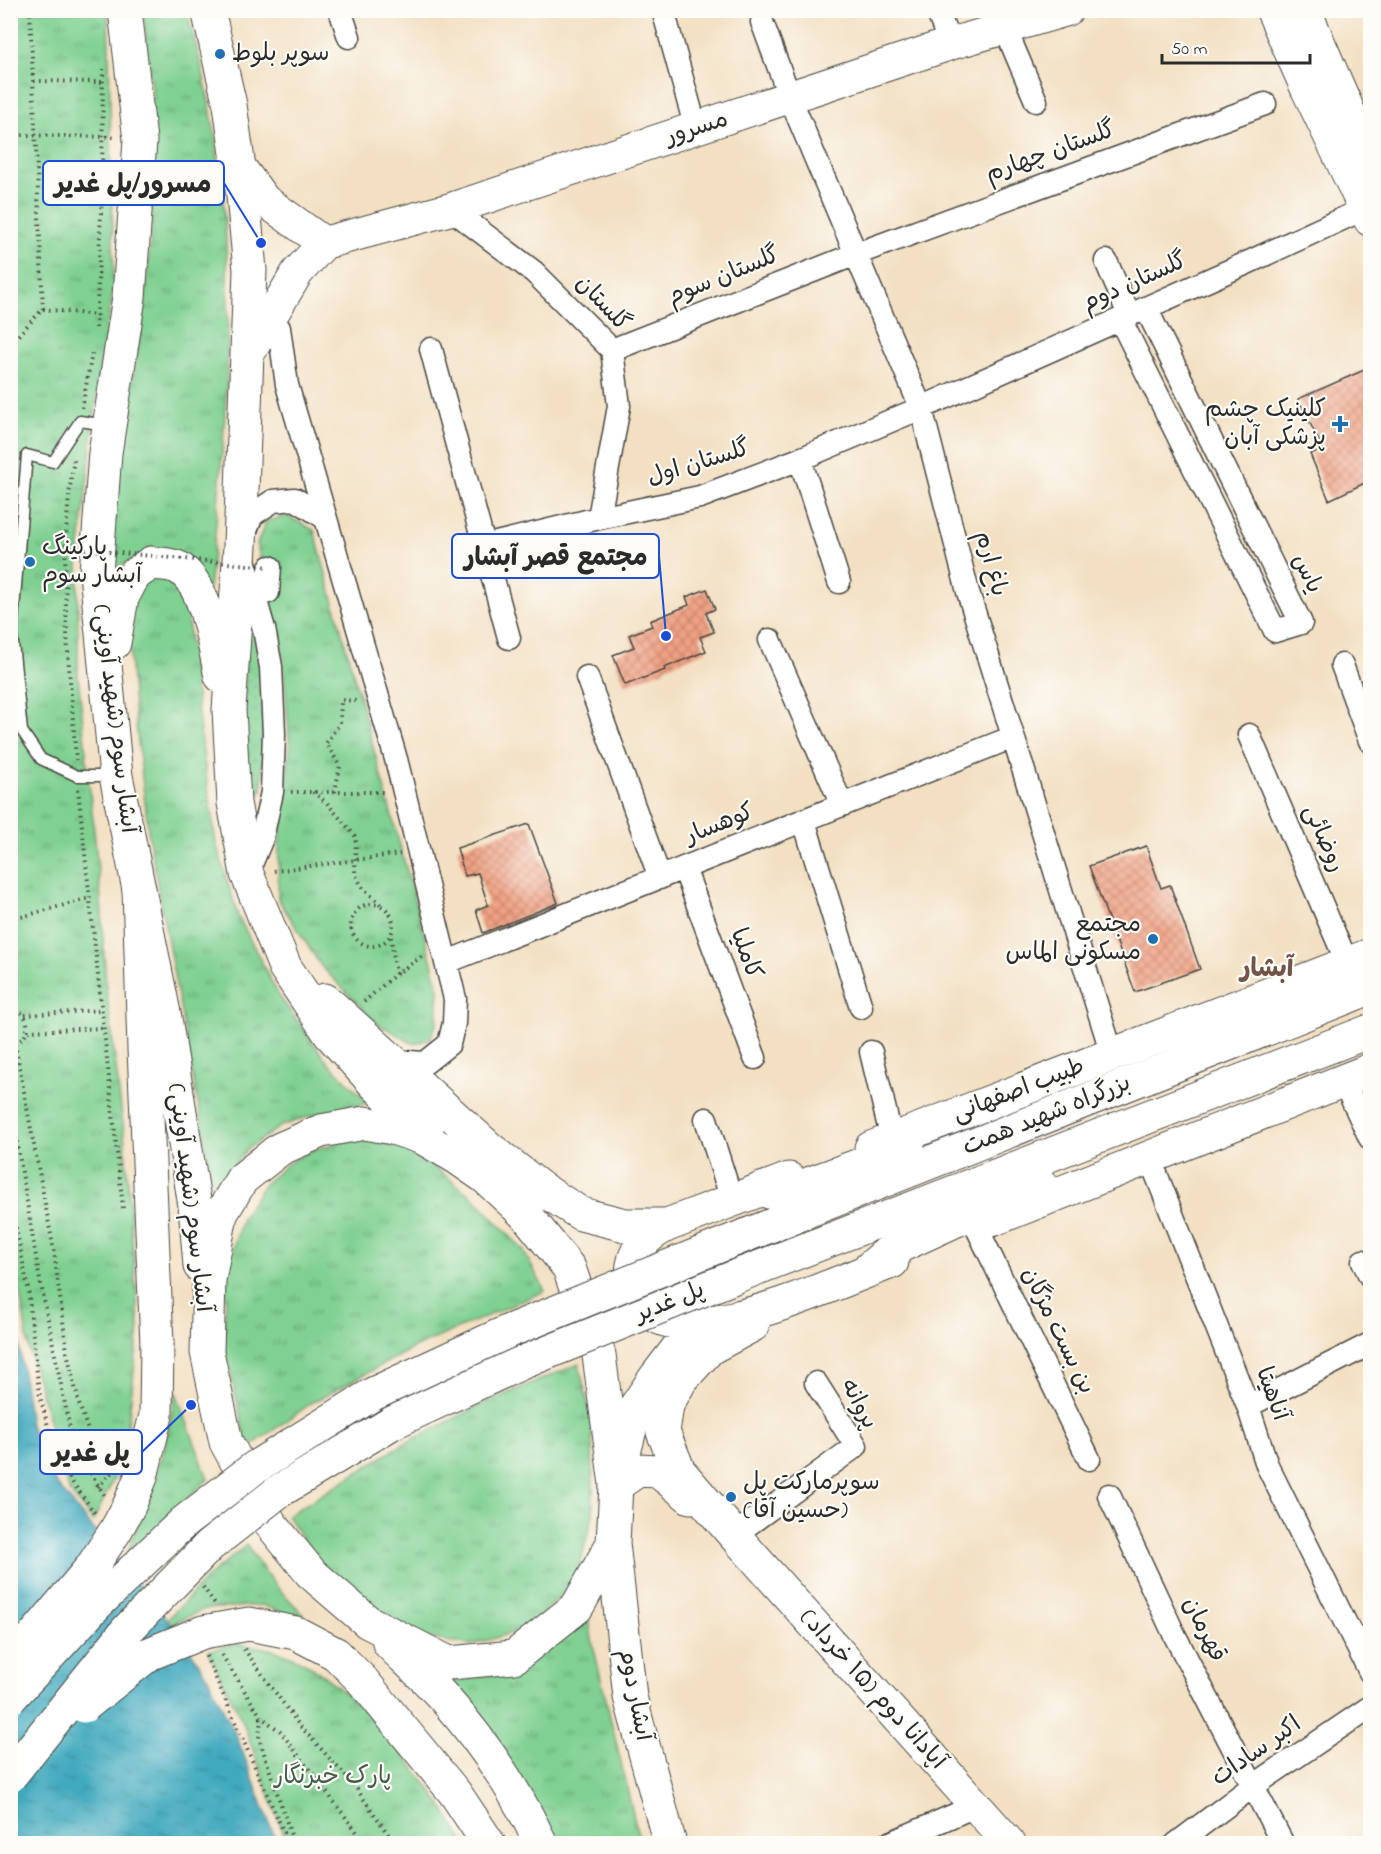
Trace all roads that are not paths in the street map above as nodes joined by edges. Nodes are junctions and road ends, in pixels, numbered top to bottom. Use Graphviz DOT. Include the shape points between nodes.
graph roads {
  1 [pos="125,10"];
  2 [pos="208,10"];
  3 [pos="340,10"];
  4 [pos="663,10"];
  5 [pos="937,10"];
  6 [pos="1067,10"];
  7 [pos="1272,10"];
  8 [pos="1305,10"];
  9 [pos="762,22"];
  10 [pos="1005,28"];
  11 [pos="349,37"];
  12 [pos="950,44"];
  13 [pos="790,98"];
  14 [pos="1036,101"];
  15 [pos="1265,104"];
  16 [pos="696,129"];
  17 [pos="1371,160"];
  18 [pos="238,165"];
  19 [pos="451,209"];
  20 [pos="1369,211"];
  21 [pos="324,243"];
  22 [pos="856,254"];
  23 [pos="1106,261"];
  24 [pos="1132,314"];
  25 [pos="279,328"];
  26 [pos="431,348"];
  27 [pos="612,350"];
  28 [pos="247,356"];
  29 [pos="921,408"];
  30 [pos="109,425"];
  31 [pos="800,459"];
  32 [pos="325,518"];
  33 [pos="598,518"];
  34 [pos="240,546"];
  35 [pos="484,546"];
  36 [pos="270,567"];
  37 [pos="838,582"];
  38 [pos="255,596"];
  39 [pos="509,638"];
  40 [pos="770,640"];
  41 [pos="1342,665"];
  42 [pos="587,677"];
  43 [pos="106,690"];
  44 [pos="229,710"];
  45 [pos="1249,735"];
  46 [pos="1013,737"];
  47 [pos="1371,741"];
  48 [pos="116,776"];
  49 [pos="842,805"];
  50 [pos="804,820"];
  51 [pos="684,868"];
  52 [pos="247,874"];
  53 [pos="660,878"];
  54 [pos="139,889"];
  55 [pos="444,952"];
  56 [pos="1359,960"];
  57 [pos="285,967"];
  58 [pos="1371,988"];
  59 [pos="861,1007"];
  60 [pos="1371,1031"];
  61 [pos="871,1052"];
  62 [pos="1112,1054"];
  63 [pos="755,1058"];
  64 [pos="392,1061"];
  65 [pos="1357,1075"];
  66 [pos="1110,1091"];
  67 [pos="706,1119"];
  68 [pos="1111,1131"];
  69 [pos="1371,1138"];
  70 [pos="892,1140"];
  71 [pos="439,1148"];
  72 [pos="1149,1156"];
  73 [pos="747,1194"];
  74 [pos="667,1225"];
  75 [pos="976,1226"];
  76 [pos="724,1244"];
  77 [pos="866,1271"];
  78 [pos="737,1276"];
  79 [pos="803,1297"];
  80 [pos="717,1322"];
  81 [pos="1371,1344"];
  82 [pos="207,1352"];
  83 [pos="816,1383"];
  84 [pos="1248,1406"];
  85 [pos="1089,1459"];
  86 [pos="616,1485"];
  87 [pos="1109,1495"];
  88 [pos="734,1535"];
  89 [pos="613,1543"];
  90 [pos="368,1622"];
  91 [pos="1363,1640"];
  92 [pos="10,1672"];
  93 [pos="1371,1672"];
  94 [pos="10,1698"];
  95 [pos="1371,1707"];
  96 [pos="36,1744"];
  97 [pos="10,1776"];
  98 [pos="10,1783"];
  99 [pos="1253,1786"];
  100 [pos="975,1806"];
  101 [pos="489,1844"];
  102 [pos="541,1844"];
  103 [pos="670,1844"];
  104 [pos="888,1844"];
  105 [pos="1011,1844"];
  106 [pos="1176,1844"];
  107 [pos="1283,1844"];
  1 -- 30 [label="main road, آبشار سوم (شهید آوینی)" via="140,140 129,297"];
  2 -- 18 [label="main road" via="230,105"];
  3 -- 11 [label="street"];
  4 -- 16 [label="street"];
  5 -- 12 [label="street"];
  6 -- 10 [label="street, مسرور"];
  7 -- 20 [label="street"];
  8 -- 17 [label="street"];
  9 -- 13 [label="street, باغ ارم"];
  10 -- 12 [label="street, مسرور"];
  10 -- 14 [label="street"];
  12 -- 13 [label="street, مسرور"];
  13 -- 16 [label="street, مسرور"];
  13 -- 22 [label="street, باغ ارم"];
  15 -- 22 [label="street, گلستان چهارم"];
  16 -- 19 [label="street, مسرور"];
  18 -- 21 [label="street" via="264,200"];
  18 -- 28 [label="main road" via="250,270"];
  19 -- 21 [label="street, مسرور"];
  19 -- 27 [label="street, گلستان" via="534,272"];
  20 -- 24 [label="street, گلستان دوم"];
  21 -- 28 [label="street" via="297,273"];
  22 -- 27 [label="street, گلستان سوم"];
  22 -- 29 [label="street, باغ ارم"];
  23 -- 24 [label="street"];
  24 -- 24 [label="street, یاس" via="1275,631 1301,624"];
  24 -- 29 [label="street, گلستان دوم"];
  25 -- 32 [label="street" via="287,385"];
  26 -- 35 [label="street"];
  27 -- 33 [label="street, گلستان" via="619,406"];
  28 -- 34 [label="main road"];
  29 -- 31 [label="street, گلستان اول"];
  29 -- 46 [label="street, باغ ارم" via="968,592"];
  30 -- 43 [label="main road, آبشار سوم (شهید آوینی)" via="96,573"];
  30 -- 48 [label="lane" via="80,421 53,462 27,455 12,633 22,731 40,759 77,776"];
  31 -- 33 [label="street, گلستان اول" via="700,497"];
  31 -- 37 [label="street"];
  32 -- 34 [label="street" via="295,499 273,501 252,515"];
  32 -- 55 [label="street" via="404,792"];
  33 -- 35 [label="street, گلستان اول"];
  34 -- 38 [label="street"];
  34 -- 44 [label="main road"];
  35 -- 39 [label="street"];
  36 -- 38 [label="street" via="268,592"];
  38 -- 52 [label="street" via="271,668 274,734 272,792 262,838"];
  40 -- 49 [label="street"];
  41 -- 47 [label="street"];
  42 -- 53 [label="street"];
  43 -- 44 [label="main road" via="122,598 134,575 151,563 178,567 195,584"];
  43 -- 48 [label="main road, آبشار سوم (شهید آوینی)"];
  44 -- 52 [label="main road" via="234,803"];
  45 -- 56 [label="street, روضائی"];
  46 -- 49 [label="street, کوهسار"];
  46 -- 62 [label="street, باغ ارم"];
  48 -- 54 [label="main road, آبشار سوم (شهید آوینی)"];
  49 -- 50 [label="street, کوهسار"];
  50 -- 51 [label="street, کوهسار"];
  50 -- 59 [label="street"];
  51 -- 53 [label="street, کوهسار"];
  51 -- 63 [label="street, کاملیا"];
  52 -- 57 [label="main road"];
  53 -- 55 [label="street, کوهسار"];
  54 -- 82 [label="main road, آبشار سوم (شهید آوینی)" via="165,1018 195,1206"];
  54 -- 92 [label="main road, bridge" via="157,1344 156,1415 141,1477 116,1530"];
  55 -- 64 [label="street" via="455,999 449,1044 425,1063"];
  56 -- 62 [label="main road, طبیب اصفهانی"];
  57 -- 64 [label="main road"];
  57 -- 71 [label="main road" via="330,1034"];
  58 -- 66 [label="main road, بزرگراه شهید همت"];
  60 -- 68 [label="main road, بزرگراه شهید همت"];
  61 -- 70 [label="street"];
  62 -- 70 [label="main road, طبیب اصفهانی"];
  64 -- 74 [label="main road" via="489,1148 581,1214 625,1225"];
  65 -- 69 [label="street"];
  65 -- 72 [label="main road"];
  66 -- 73 [label="main road" via="1054,1092 788,1192"];
  66 -- 76 [label="main road, بزرگراه شهید همت"];
  67 -- 73 [label="street"];
  68 -- 77 [label="main road" via="1056,1174 902,1245"];
  68 -- 78 [label="main road, بزرگراه شهید همت"];
  70 -- 73 [label="main road, طبیب اصفهانی"];
  71 -- 82 [label="main road" via="423,1138 365,1123 321,1131 280,1149 242,1179 221,1214 209,1280"];
  71 -- 86 [label="main road" via="493,1185 527,1216 569,1268 599,1355"];
  72 -- 75 [label="main road"];
  72 -- 84 [label="street, آناهیتا"];
  73 -- 74 [label="main road, طبیب اصفهانی"];
  74 -- 80 [label="main road" via="640,1244 632,1268 635,1293 657,1318 673,1323"];
  75 -- 77 [label="main road"];
  75 -- 85 [label="street, بن بست مژگان"];
  76 -- 94 [label="main road, پل غدیر, bridge" via="509,1331 373,1394 254,1468 184,1522 96,1605"];
  77 -- 79 [label="main road"];
  78 -- 96 [label="main road, پل غدیر, bridge" via="519,1364 392,1423 278,1492 209,1546 127,1630"];
  79 -- 80 [label="main road"];
  79 -- 88 [label="main road" via="710,1348 681,1380 667,1405 663,1432 679,1471"];
  80 -- 86 [label="main road" via="678,1348 636,1406"];
  81 -- 84 [label="street"];
  82 -- 90 [label="main road" via="226,1442 270,1523 311,1573"];
  83 -- 88 [label="street, پروانه" via="856,1446"];
  84 -- 91 [label="street, آناهیتا" via="1267,1465"];
  86 -- 88 [label="main road" via="638,1470 658,1471"];
  86 -- 89 [label="main road, آبشار دوم"];
  87 -- 99 [label="street, قهرمان" via="1175,1636"];
  88 -- 100 [label="street, آپادانا دوم (۱۵ خرداد)"];
  89 -- 90 [label="main road" via="577,1607 514,1657 449,1663"];
  89 -- 103 [label="main road, آبشار دوم" via="630,1697"];
  90 -- 102 [label="main road" via="444,1698 480,1744 530,1820"];
  91 -- 93 [label="street"];
  95 -- 99 [label="street, اکبر سادات"];
  96 -- 97 [label="main road, پل غدیر, bridge"];
  96 -- 98 [label="main road, bridge"];
  96 -- 101 [label="main road, bridge" via="149,1654 203,1632 249,1623 296,1633 336,1654 362,1680 455,1793"];
  99 -- 106 [label="street, اکبر سادات"];
  99 -- 107 [label="street, قهرمان"];
  100 -- 104 [label="street"];
  100 -- 105 [label="street, آپادانا دوم (۱۵ خرداد)"];
}
